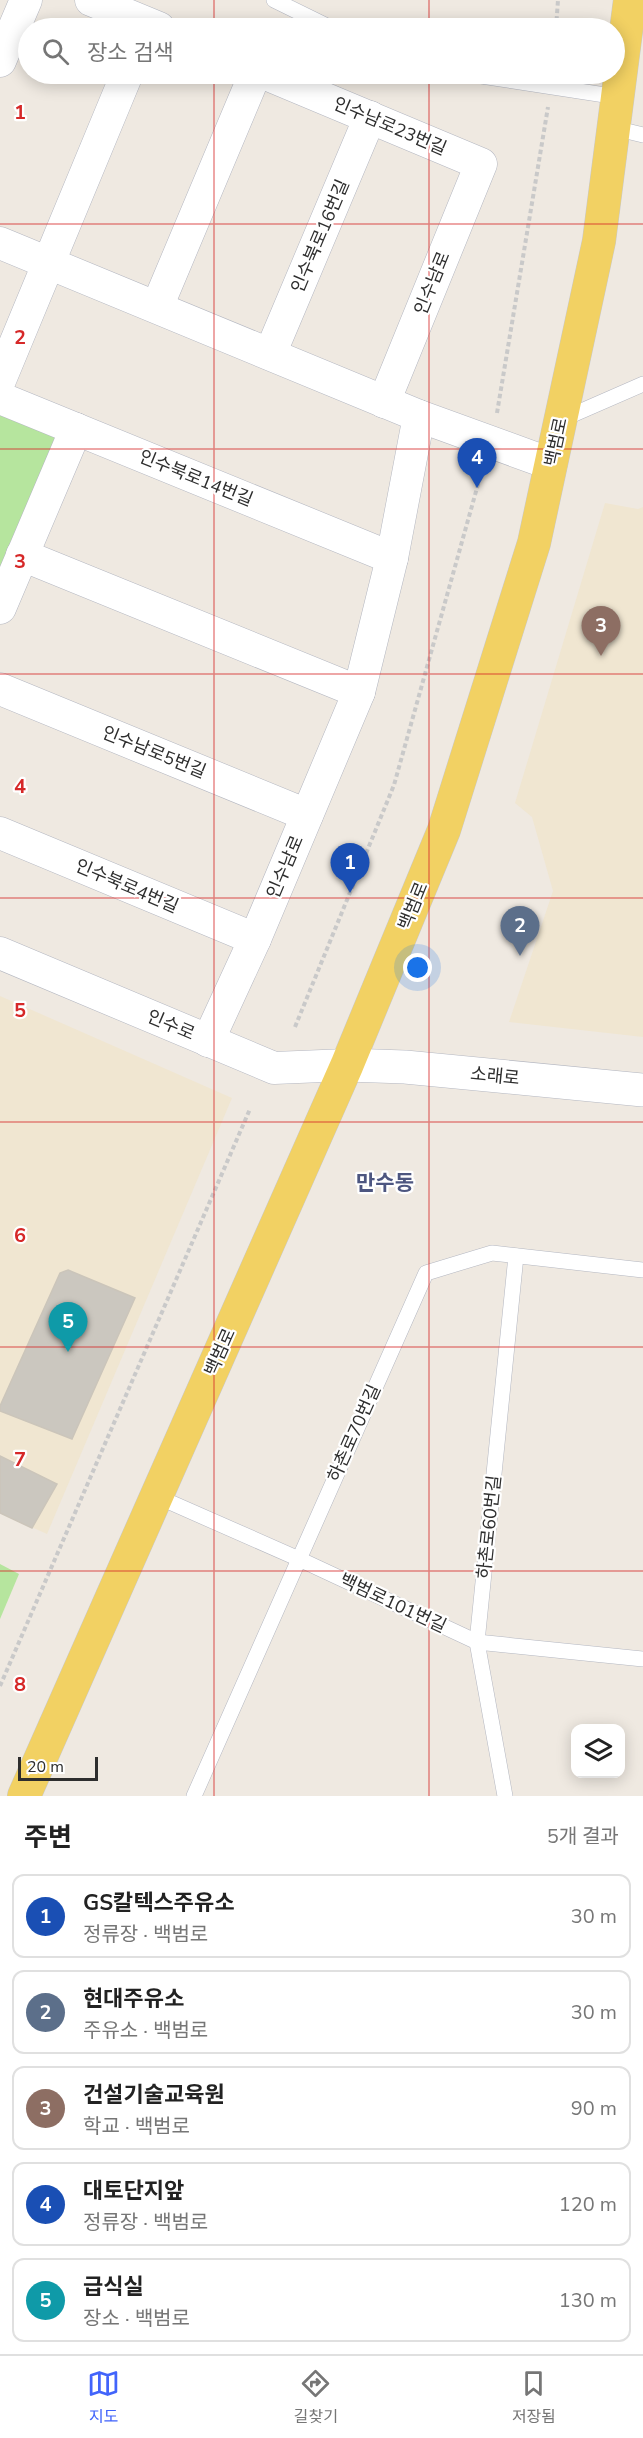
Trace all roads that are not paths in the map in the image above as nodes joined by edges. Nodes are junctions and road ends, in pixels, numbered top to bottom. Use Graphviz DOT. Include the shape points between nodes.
graph roads {
  1 [pos="26,0"];
  2 [pos="91,0"];
  3 [pos="274,0"];
  4 [pos="630,0"];
  5 [pos="18,18"];
  6 [pos="130,18"];
  7 [pos="311,18"];
  8 [pos="18,19"];
  9 [pos="625,40"];
  10 [pos="0,61"];
  11 [pos="123,84"];
  12 [pos="251,84"];
  13 [pos="290,84"];
  14 [pos="536,84"];
  15 [pos="620,84"];
  16 [pos="618,97"];
  17 [pos="370,117"];
  18 [pos="628,132"];
  19 [pos="481,164"];
  20 [pos="0,243"];
  21 [pos="50,263"];
  22 [pos="157,307"];
  23 [pos="270,354"];
  24 [pos="0,380"];
  25 [pos="643,384"];
  26 [pos="0,398"];
  27 [pos="384,402"];
  28 [pos="419,417"];
  29 [pos="561,421"];
  30 [pos="76,429"];
  31 [pos="551,464"];
  32 [pos="22,555"];
  33 [pos="393,558"];
  34 [pos="0,608"];
  35 [pos="0,689"];
  36 [pos="359,692"];
  37 [pos="308,815"];
  38 [pos="0,833"];
  39 [pos="255,939"];
  40 [pos="0,952"];
  41 [pos="208,1041"];
  42 [pos="347,1065"];
  43 [pos="643,1090"];
  44 [pos="516,1256"];
  45 [pos="643,1270"];
  46 [pos="156,1496"];
  47 [pos="299,1559"];
  48 [pos="477,1642"];
  49 [pos="643,1659"];
  50 [pos="24,1796"];
  51 [pos="194,1796"];
  52 [pos="505,1796"];
  1 -- 5 [label="street"];
  2 -- 6 [label="street"];
  3 -- 7 [label="lane"];
  4 -- 9 [label="main road, 백범로"];
  8 -- 10 [label="street"];
  11 -- 21 [label="street"];
  12 -- 22 [label="street"];
  13 -- 17 [label="street, 인수남로23번길"];
  14 -- 16 [label="lane"];
  15 -- 16 [label="main road, 백범로"];
  16 -- 18 [label="main road, 백범로"];
  17 -- 19 [label="street, 인수남로23번길"];
  17 -- 23 [label="street, 인수북로16번길"];
  18 -- 29 [label="main road, 백범로" via="599,241"];
  19 -- 27 [label="street, 인수남로"];
  20 -- 21 [label="street"];
  21 -- 22 [label="street"];
  21 -- 24 [label="street"];
  22 -- 23 [label="street"];
  23 -- 27 [label="street"];
  25 -- 29 [label="lane"];
  26 -- 30 [label="street, 인수북로14번길"];
  27 -- 28 [label="street"];
  28 -- 31 [label="street"];
  28 -- 33 [label="street, 인수남로"];
  29 -- 31 [label="main road, 백범로"];
  30 -- 32 [label="street"];
  30 -- 33 [label="street, 인수북로14번길"];
  31 -- 42 [label="main road, 백범로" via="534,543 444,830"];
  32 -- 34 [label="street"];
  32 -- 36 [label="street"];
  33 -- 36 [label="street, 인수남로"];
  35 -- 37 [label="street, 인수남로5번길"];
  36 -- 37 [label="street, 인수남로"];
  37 -- 39 [label="street, 인수남로"];
  38 -- 39 [label="street, 인수북로4번길"];
  39 -- 41 [label="street, 인수남로"];
  40 -- 41 [label="street, 인수로"];
  41 -- 42 [label="street, 인수로" via="274,1068"];
  42 -- 43 [label="main road, 소래로" via="405,1066"];
  42 -- 46 [label="main road, 백범로"];
  44 -- 45 [label="lane, 하촌로70번길"];
  44 -- 47 [label="lane, 하촌로70번길" via="492,1253 426,1273"];
  44 -- 48 [label="lane, 하촌로60번길"];
  46 -- 47 [label="lane, 백범로101번길"];
  46 -- 50 [label="main road, 백범로"];
  47 -- 48 [label="lane, 백범로101번길"];
  47 -- 51 [label="lane, 하촌로70번길"];
  48 -- 49 [label="lane, 백범로101번길"];
  48 -- 52 [label="lane, 하촌로60번길"];
}
